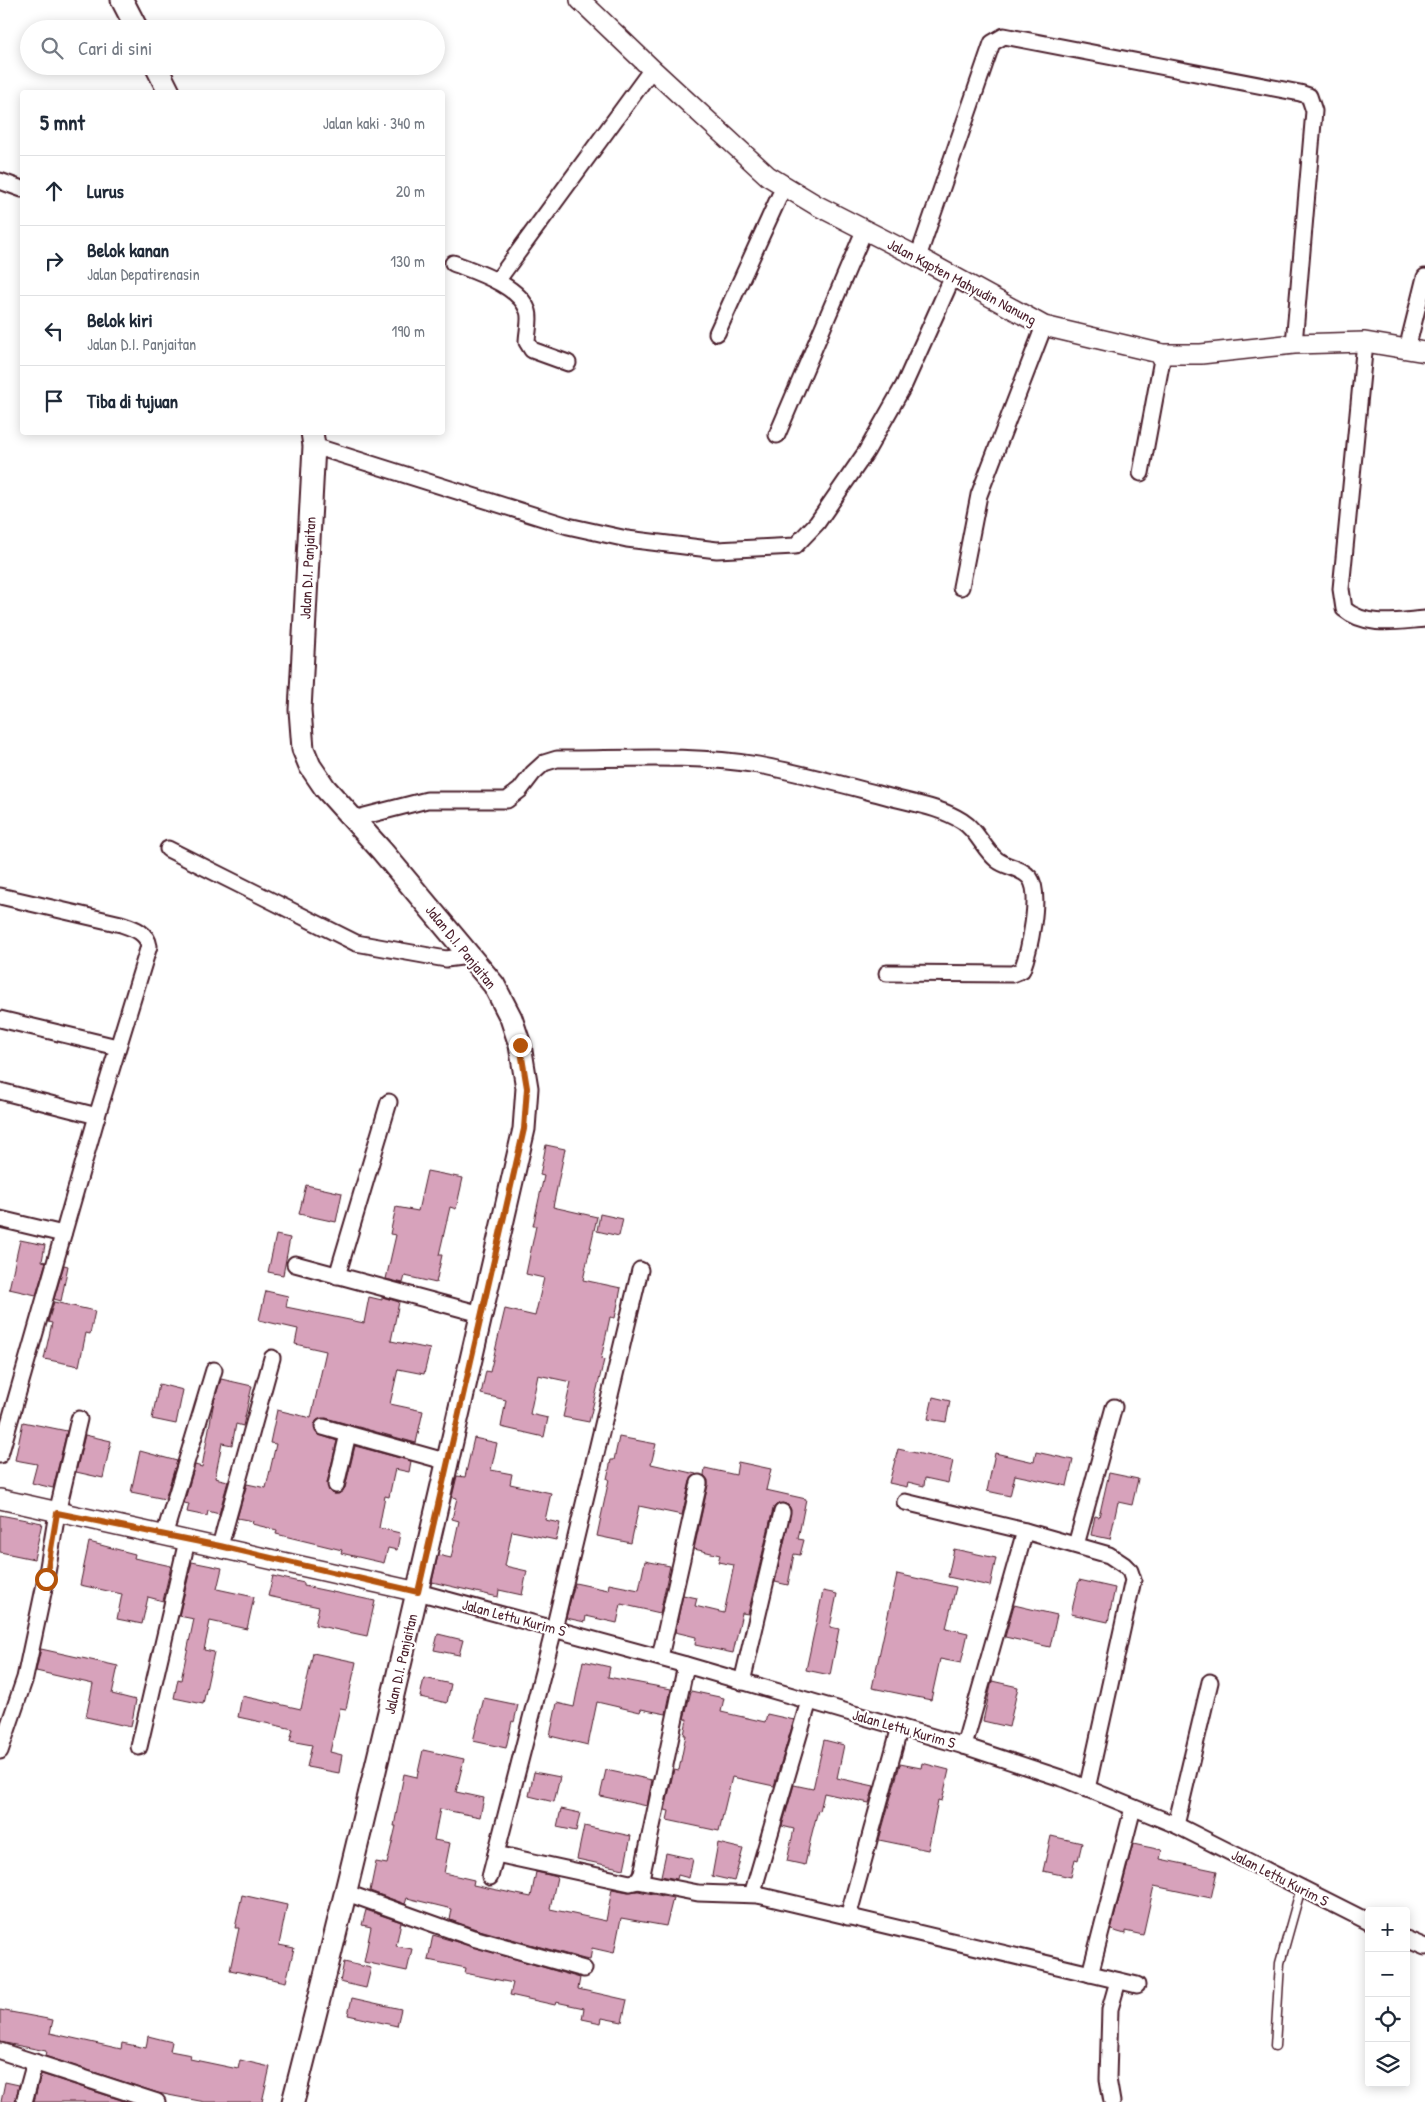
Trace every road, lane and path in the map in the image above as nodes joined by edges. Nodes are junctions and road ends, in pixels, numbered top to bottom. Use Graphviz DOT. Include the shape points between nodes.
graph roads {
  1 [pos="122,0"];
  2 [pos="580,0"];
  3 [pos="132,20"];
  4 [pos="652,69"];
  5 [pos="160,75"];
  6 [pos="168,90"];
  7 [pos="0,181"];
  8 [pos="784,186"];
  9 [pos="20,188"];
  10 [pos="864,231"];
  11 [pos="918,257"];
  12 [pos="453,262"];
  13 [pos="953,276"];
  14 [pos="1425,277"];
  15 [pos="497,281"];
  16 [pos="1044,326"];
  17 [pos="717,333"];
  18 [pos="1365,342"];
  19 [pos="1294,344"];
  20 [pos="1416,350"];
  21 [pos="1163,354"];
  22 [pos="568,363"];
  23 [pos="777,435"];
  24 [pos="313,439"];
  25 [pos="1142,473"];
  26 [pos="961,587"];
  27 [pos="1425,619"];
  28 [pos="353,819"];
  29 [pos="168,849"];
  30 [pos="0,896"];
  31 [pos="469,956"];
  32 [pos="887,973"];
  33 [pos="0,1019"];
  34 [pos="117,1047"];
  35 [pos="0,1091"];
  36 [pos="389,1102"];
  37 [pos="97,1116"];
  38 [pos="0,1219"];
  39 [pos="63,1234"];
  40 [pos="295,1264"];
  41 [pos="640,1270"];
  42 [pos="337,1276"];
  43 [pos="481,1314"];
  44 [pos="272,1358"];
  45 [pos="214,1370"];
  46 [pos="1114,1407"];
  47 [pos="79,1419"];
  48 [pos="324,1427"];
  49 [pos="348,1434"];
  50 [pos="0,1455"];
  51 [pos="448,1462"];
  52 [pos="699,1483"];
  53 [pos="336,1485"];
  54 [pos="0,1499"];
  55 [pos="905,1502"];
  56 [pos="782,1512"];
  57 [pos="57,1513"];
  58 [pos="1025,1531"];
  59 [pos="164,1536"];
  60 [pos="187,1541"];
  61 [pos="1076,1545"];
  62 [pos="220,1546"];
  63 [pos="418,1592"];
  64 [pos="554,1629"];
  65 [pos="660,1658"];
  66 [pos="686,1665"];
  67 [pos="742,1682"];
  68 [pos="1210,1682"];
  69 [pos="809,1701"];
  70 [pos="900,1727"];
  71 [pos="964,1746"];
  72 [pos="139,1747"];
  73 [pos="0,1751"];
  74 [pos="1087,1789"];
  75 [pos="1133,1808"];
  76 [pos="1176,1825"];
  77 [pos="496,1854"];
  78 [pos="490,1877"];
  79 [pos="638,1881"];
  80 [pos="1301,1888"];
  81 [pos="347,1893"];
  82 [pos="758,1895"];
  83 [pos="848,1917"];
  84 [pos="1365,1920"];
  85 [pos="1410,1941"];
  86 [pos="1425,1947"];
  87 [pos="584,1969"];
  88 [pos="1090,1974"];
  89 [pos="1118,1981"];
  90 [pos="1137,1985"];
  91 [pos="1275,2046"];
  92 [pos="0,2051"];
  93 [pos="34,2062"];
  94 [pos="24,2102"];
  95 [pos="157,2102"];
  96 [pos="293,2102"];
  97 [pos="1112,2102"];
  1 -- 3 [label="main road"];
  2 -- 4 [label="street, Jalan Kapten Mahyudin Nanung"];
  4 -- 8 [label="street, Jalan Kapten Mahyudin Nanung" via="768,176"];
  4 -- 15 [label="street"];
  5 -- 6 [label="main road"];
  7 -- 9 [label="street"];
  8 -- 10 [label="street, Jalan Kapten Mahyudin Nanung"];
  8 -- 17 [label="street"];
  10 -- 11 [label="street, Jalan Kapten Mahyudin Nanung"];
  10 -- 23 [label="street"];
  11 -- 13 [label="street, Jalan Kapten Mahyudin Nanung"];
  11 -- 19 [label="street" via="996,39 1004,36 1300,93 1309,96 1314,111"];
  12 -- 15 [label="street"];
  13 -- 16 [label="street, Jalan Kapten Mahyudin Nanung"];
  13 -- 24 [label="street" via="904,385 871,443 817,523 796,546 717,550 628,540 568,526"];
  14 -- 20 [label="street"];
  15 -- 22 [label="street" via="522,299 529,312 527,342 532,350"];
  16 -- 21 [label="street, Jalan Kapten Mahyudin Nanung"];
  16 -- 26 [label="street" via="979,495"];
  18 -- 19 [label="street, Jalan Kapten Mahyudin Nanung"];
  18 -- 20 [label="street, Jalan Kapten Mahyudin Nanung"];
  18 -- 27 [label="street" via="1341,589 1344,609 1374,622"];
  19 -- 21 [label="street, Jalan Kapten Mahyudin Nanung" via="1201,354"];
  21 -- 25 [label="street"];
  24 -- 28 [label="main road, Jalan D.I. Panjaitan" via="300,710 303,748 310,766 325,788"];
  28 -- 31 [label="main road, Jalan D.I. Panjaitan"];
  28 -- 32 [label="street" via="427,800 507,800 544,763 557,759 698,759 757,765 830,781 949,814 974,830 998,861 1018,868 1030,878 1034,902 1029,953 1022,970 1012,974"];
  29 -- 31 [label="street" via="356,943 446,959"];
  30 -- 34 [label="street" via="121,924 138,930 148,939 149,946"];
  31 -- 43 [label="main road, Jalan D.I. Panjaitan" via="494,985 511,1018 520,1045 527,1088 524,1129"];
  33 -- 34 [label="street"];
  34 -- 37 [label="street"];
  35 -- 37 [label="street"];
  36 -- 42 [label="street"];
  37 -- 39 [label="street"];
  38 -- 39 [label="street"];
  39 -- 50 [label="street"];
  40 -- 42 [label="street"];
  41 -- 64 [label="street"];
  42 -- 43 [label="street"];
  43 -- 51 [label="main road, Jalan D.I. Panjaitan"];
  44 -- 62 [label="street"];
  45 -- 59 [label="street"];
  46 -- 61 [label="street"];
  47 -- 57 [label="street"];
  48 -- 49 [label="street"];
  49 -- 51 [label="street"];
  49 -- 53 [label="street"];
  51 -- 63 [label="main road, Jalan D.I. Panjaitan"];
  52 -- 65 [label="street"];
  54 -- 57 [label="street"];
  55 -- 58 [label="street"];
  56 -- 67 [label="street"];
  57 -- 59 [label="street"];
  57 -- 73 [label="street" via="25,1678"];
  58 -- 61 [label="street"];
  58 -- 71 [label="street"];
  59 -- 60 [label="street"];
  60 -- 62 [label="street"];
  60 -- 72 [label="street"];
  61 -- 74 [label="street" via="1109,1555 1130,1571 1133,1580"];
  62 -- 63 [label="street"];
  63 -- 64 [label="street, Jalan Lettu Kurim S"];
  63 -- 81 [label="main road, Jalan D.I. Panjaitan"];
  64 -- 65 [label="street, Jalan Lettu Kurim S"];
  64 -- 77 [label="street"];
  65 -- 66 [label="street, Jalan Lettu Kurim S"];
  66 -- 67 [label="street, Jalan Lettu Kurim S"];
  66 -- 79 [label="street"];
  67 -- 69 [label="street, Jalan Lettu Kurim S"];
  68 -- 76 [label="street"];
  69 -- 70 [label="street, Jalan Lettu Kurim S"];
  69 -- 82 [label="street" via="754,1888"];
  70 -- 71 [label="street, Jalan Lettu Kurim S"];
  70 -- 83 [label="street"];
  71 -- 74 [label="street, Jalan Lettu Kurim S"];
  74 -- 75 [label="street, Jalan Lettu Kurim S"];
  75 -- 76 [label="street, Jalan Lettu Kurim S"];
  75 -- 88 [label="street"];
  76 -- 80 [label="street, Jalan Lettu Kurim S"];
  77 -- 78 [label="street"];
  77 -- 79 [label="street" via="630,1883"];
  79 -- 82 [label="street" via="698,1893"];
  80 -- 84 [label="street, Jalan Lettu Kurim S"];
  80 -- 91 [label="lane" via="1280,1963"];
  81 -- 87 [label="street" via="473,1938"];
  81 -- 96 [label="main road, Jalan D.I. Panjaitan"];
  82 -- 83 [label="street"];
  83 -- 88 [label="street"];
  85 -- 86 [label="street"];
  88 -- 89 [label="street"];
  89 -- 90 [label="street"];
  89 -- 97 [label="street" via="1110,2009 1108,2079"];
  92 -- 93 [label="street"];
  93 -- 94 [label="street"];
  93 -- 95 [label="street"];
}
